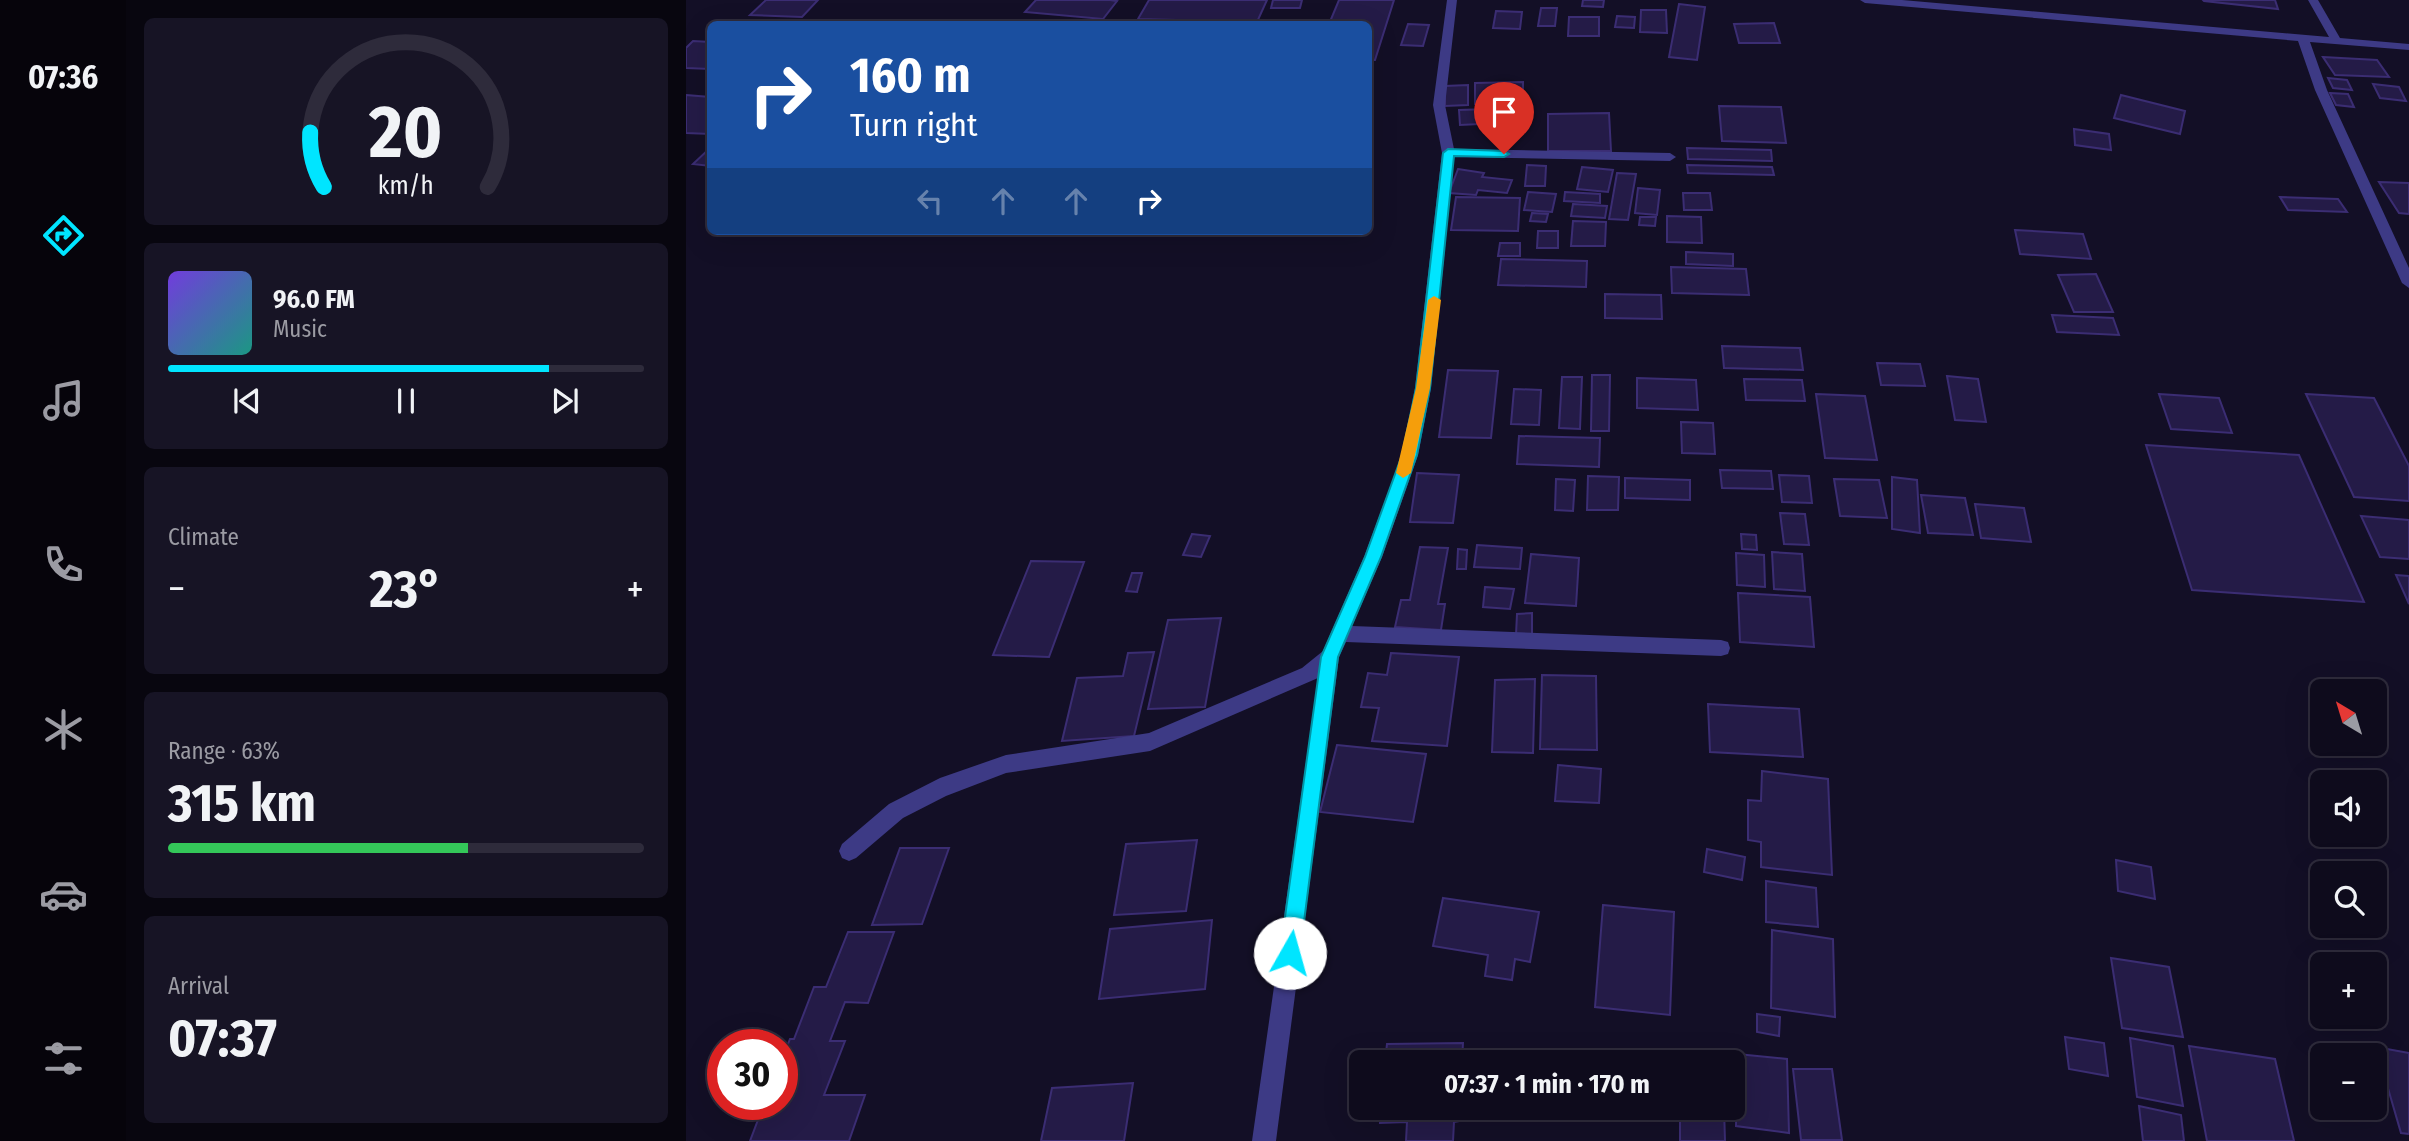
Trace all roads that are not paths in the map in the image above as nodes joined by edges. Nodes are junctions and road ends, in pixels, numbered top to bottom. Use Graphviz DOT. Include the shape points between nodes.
graph roads {
  1 [pos="1452,0"];
  2 [pos="1865,0"];
  3 [pos="2314,0"];
  4 [pos="2303,38"];
  5 [pos="2336,40"];
  6 [pos="2409,47"];
  7 [pos="1448,153"];
  8 [pos="1670,157"];
  9 [pos="2409,283"];
  10 [pos="1340,634"];
  11 [pos="1721,648"];
  12 [pos="1330,657"];
  13 [pos="849,851"];
  14 [pos="1264,1141"];
  1 -- 7 [label="street" via="1439,105"];
  2 -- 4 [label="street"];
  3 -- 5 [label="street"];
  4 -- 5 [label="street"];
  4 -- 9 [label="street" via="2355,169"];
  5 -- 6 [label="street"];
  7 -- 8 [label="street"];
  7 -- 10 [label="street" via="1432,326 1410,455"];
  10 -- 11 [label="street"];
  10 -- 12 [label="street"];
  12 -- 13 [label="street" via="1309,674 1150,742 1006,764 940,788 896,811"];
  12 -- 14 [label="street"];
}
